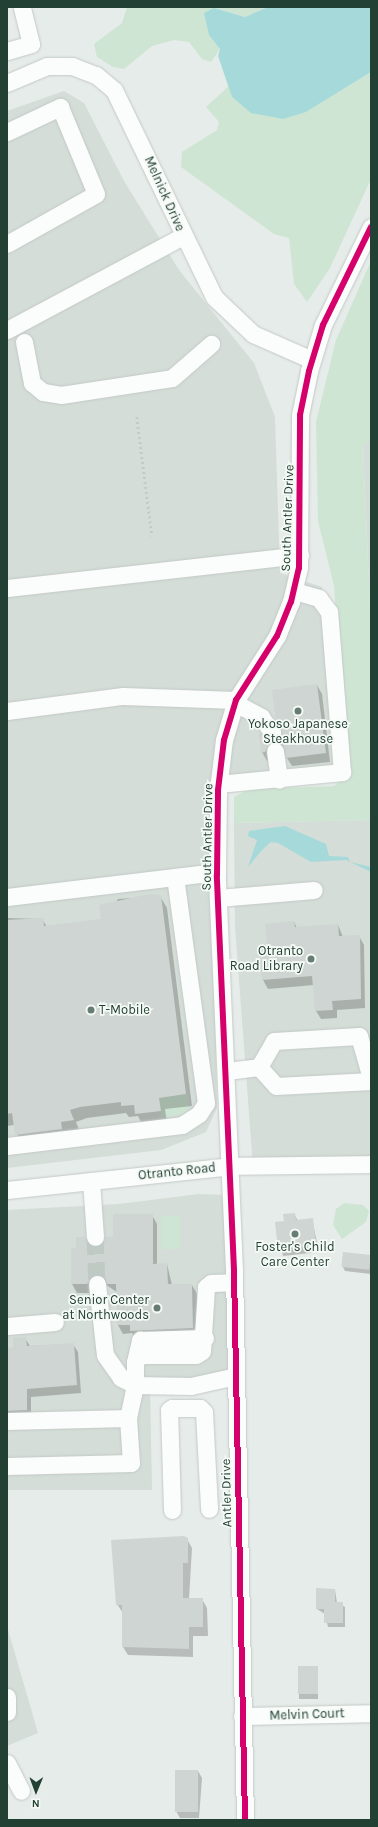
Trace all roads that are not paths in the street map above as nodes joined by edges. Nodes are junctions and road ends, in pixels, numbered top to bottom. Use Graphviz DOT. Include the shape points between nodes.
graph roads {
  1 [pos="22,7"];
  2 [pos="7,51"];
  3 [pos="7,83"];
  4 [pos="7,132"];
  5 [pos="371,227"];
  6 [pos="183,236"];
  7 [pos="7,244"];
  8 [pos="7,330"];
  9 [pos="24,342"];
  10 [pos="211,344"];
  11 [pos="312,360"];
  12 [pos="300,555"];
  13 [pos="7,588"];
  14 [pos="294,591"];
  15 [pos="236,702"];
  16 [pos="7,711"];
  17 [pos="272,732"];
  18 [pos="275,751"];
  19 [pos="278,780"];
  20 [pos="218,784"];
  21 [pos="217,872"];
  22 [pos="175,877"];
  23 [pos="314,890"];
  24 [pos="7,897"];
  25 [pos="218,898"];
  26 [pos="259,1067"];
  27 [pos="227,1071"];
  28 [pos="371,1078"];
  29 [pos="371,1081"];
  30 [pos="7,1146"];
  31 [pos="371,1164"];
  32 [pos="230,1166"];
  33 [pos="91,1182"];
  34 [pos="7,1190"];
  35 [pos="95,1236"];
  36 [pos="234,1282"];
  37 [pos="97,1284"];
  38 [pos="55,1322"];
  39 [pos="7,1326"];
  40 [pos="236,1376"];
  41 [pos="135,1385"];
  42 [pos="128,1418"];
  43 [pos="7,1421"];
  44 [pos="7,1466"];
  45 [pos="209,1509"];
  46 [pos="172,1510"];
  47 [pos="7,1698"];
  48 [pos="7,1712"];
  49 [pos="371,1713"];
  50 [pos="242,1716"];
  51 [pos="7,1763"];
  52 [pos="21,1791"];
  53 [pos="245,1820"];
  1 -- 2 [label="street" via="31,44"];
  3 -- 6 [label="street, Melnick Drive" via="47,66 72,66 96,75 114,90"];
  4 -- 7 [label="street" via="60,108 96,194"];
  5 -- 11 [label="street, South Antler Drive" via="323,325"];
  6 -- 8 [label="street"];
  6 -- 11 [label="street, Melnick Drive" via="206,284 232,317 276,347"];
  9 -- 10 [label="street" via="32,382 43,392 61,395 172,378"];
  11 -- 12 [label="street, South Antler Drive" via="300,416"];
  12 -- 13 [label="street"];
  12 -- 14 [label="street, South Antler Drive"];
  14 -- 15 [label="street, South Antler Drive" via="277,636"];
  14 -- 19 [label="street" via="319,598 329,612 344,767 337,774"];
  15 -- 16 [label="street" via="123,696"];
  15 -- 17 [label="street" via="261,717"];
  15 -- 20 [label="street, South Antler Drive" via="224,740"];
  18 -- 19 [label="street"];
  19 -- 20 [label="street"];
  20 -- 21 [label="street, South Antler Drive"];
  21 -- 22 [label="street"];
  21 -- 25 [label="street, South Antler Drive"];
  22 -- 24 [label="street"];
  22 -- 30 [label="street" via="206,1103 199,1114 182,1125"];
  23 -- 25 [label="street"];
  25 -- 27 [label="street, South Antler Drive"];
  26 -- 27 [label="street"];
  26 -- 28 [label="street" via="274,1041 359,1036"];
  26 -- 29 [label="street" via="276,1086"];
  27 -- 32 [label="street, South Antler Drive"];
  31 -- 32 [label="street, Otranto Road"];
  32 -- 33 [label="street, Otranto Road"];
  32 -- 36 [label="street, Antler Drive"];
  33 -- 34 [label="street, Otranto Road"];
  33 -- 35 [label="street"];
  36 -- 40 [label="street, Antler Drive"];
  36 -- 41 [label="street" via="211,1283 206,1287 205,1338 202,1351 196,1355 140,1355 135,1362"];
  37 -- 41 [label="street" via="105,1356 120,1378"];
  38 -- 39 [label="street"];
  40 -- 41 [label="street" via="185,1387"];
  40 -- 50 [label="street, Antler Drive"];
  41 -- 42 [label="street"];
  42 -- 43 [label="street"];
  42 -- 44 [label="street" via="131,1463"];
  45 -- 46 [label="street" via="204,1412 200,1408 172,1408 169,1410"];
  47 -- 48 [label="street"];
  49 -- 50 [label="street, Melvin Court"];
  50 -- 53 [label="street, Antler Drive"];
  51 -- 52 [label="street"];
}
